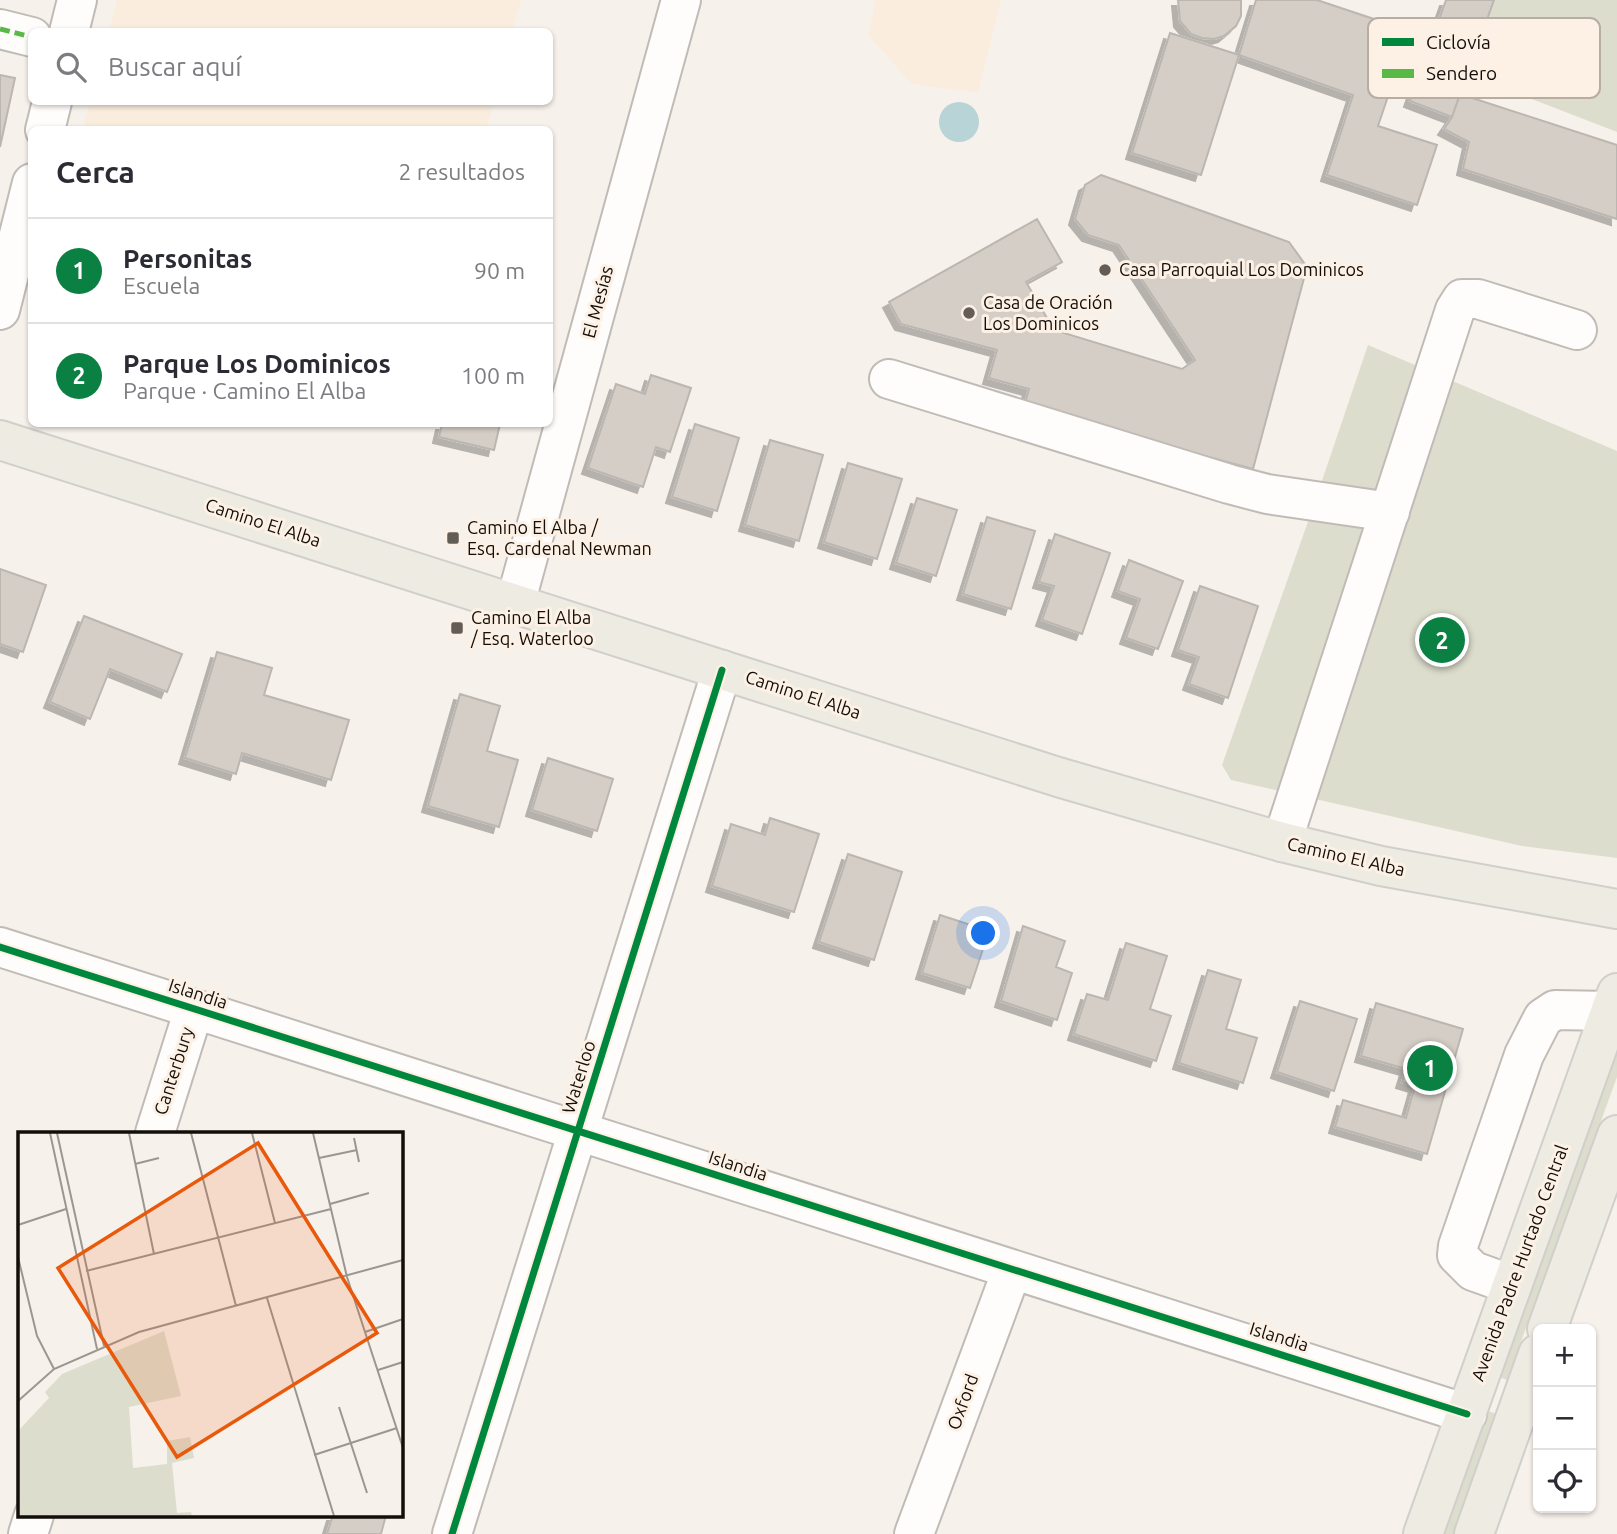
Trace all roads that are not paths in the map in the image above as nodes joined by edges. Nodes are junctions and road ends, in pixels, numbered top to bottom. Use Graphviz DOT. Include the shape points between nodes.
graph roads {
  1 [pos="77,0"];
  2 [pos="681,0"];
  3 [pos="70,28"];
  4 [pos="0,29"];
  5 [pos="28,36"];
  6 [pos="51,105"];
  7 [pos="46,126"];
  8 [pos="28,199"];
  9 [pos="0,310"];
  10 [pos="1577,330"];
  11 [pos="889,379"];
  12 [pos="0,440"];
  13 [pos="1390,512"];
  14 [pos="515,604"];
  15 [pos="722,670"];
  16 [pos="1282,842"];
  17 [pos="1617,909"];
  18 [pos="0,947"];
  19 [pos="1614,1002"];
  20 [pos="194,1009"];
  21 [pos="578,1131"];
  22 [pos="155,1132"];
  23 [pos="1615,1149"];
  24 [pos="1012,1269"];
  25 [pos="1512,1285"];
  26 [pos="1549,1324"];
  27 [pos="1533,1368"];
  28 [pos="1467,1414"];
  29 [pos="34,1516"];
  30 [pos="28,1534"];
  31 [pos="452,1534"];
  32 [pos="914,1534"];
  33 [pos="1423,1534"];
  34 [pos="1474,1534"];
  1 -- 3 [label="street"];
  2 -- 14 [label="street, El Mesías"];
  4 -- 5 [label="street"];
  6 -- 7 [label="street"];
  8 -- 9 [label="street"];
  10 -- 13 [label="street" via="1478,299 1462,299"];
  11 -- 13 [label="street" via="1266,494"];
  12 -- 14 [label="main road, Camino El Alba"];
  13 -- 16 [label="street"];
  14 -- 15 [label="main road, Camino El Alba"];
  15 -- 16 [label="main road, Camino El Alba" via="1058,777"];
  15 -- 21 [label="street, Waterloo"];
  16 -- 17 [label="main road, Camino El Alba" via="1381,866"];
  18 -- 20 [label="street, Islandia"];
  19 -- 25 [label="main road, Avenida Padre Hurtado Central"];
  19 -- 25 [label="street" via="1555,1010 1543,1018 1524,1055 1457,1255 1472,1271"];
  20 -- 21 [label="street, Islandia"];
  20 -- 22 [label="street, Canterbury"];
  21 -- 24 [label="street, Islandia"];
  21 -- 31 [label="street, Waterloo"];
  23 -- 26 [label="main road"];
  24 -- 28 [label="street, Islandia"];
  24 -- 32 [label="street, Oxford"];
  25 -- 28 [label="main road, Avenida Padre Hurtado Central"];
  27 -- 34 [label="main road"];
  28 -- 33 [label="main road, Avenida Padre Hurtado Central"];
  29 -- 30 [label="street"];
}
